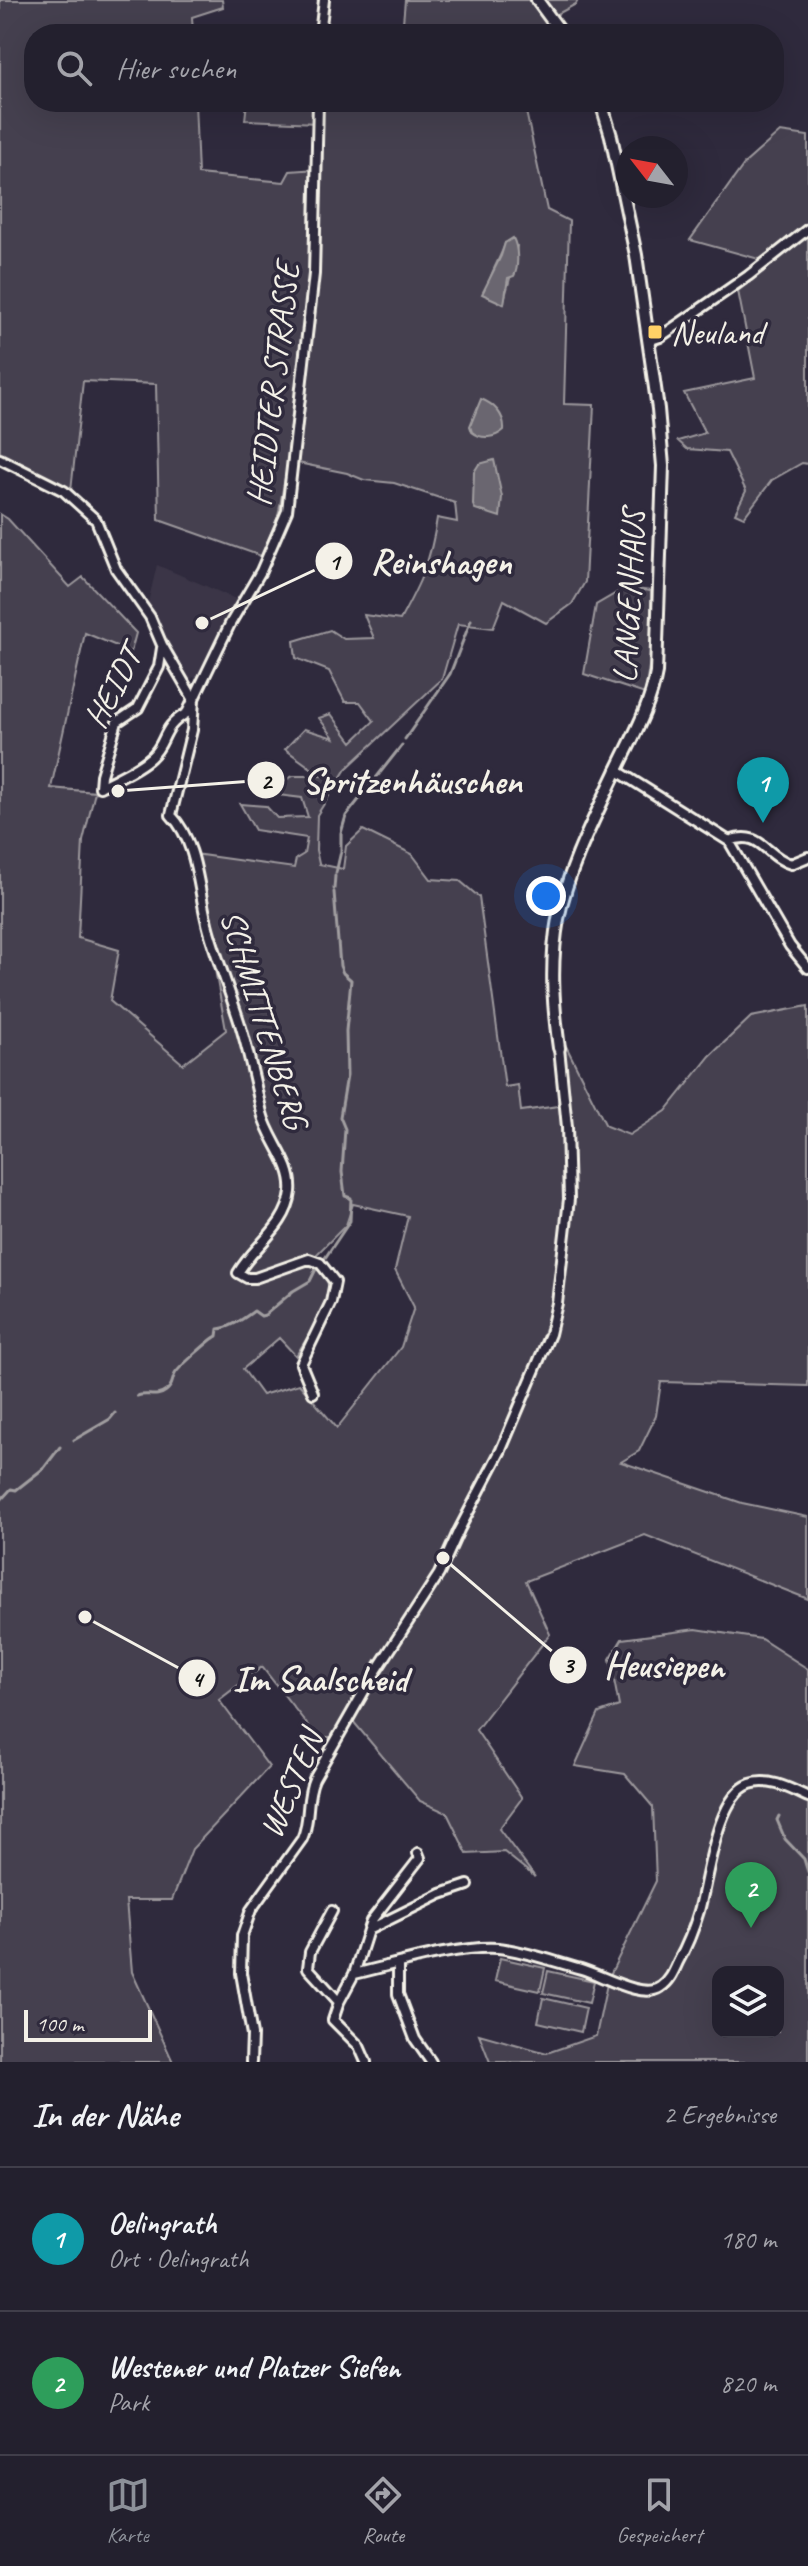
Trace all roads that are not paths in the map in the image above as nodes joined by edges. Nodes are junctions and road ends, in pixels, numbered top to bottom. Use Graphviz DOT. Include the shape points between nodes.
graph roads {
  1 [pos="324,0"];
  2 [pos="537,0"];
  3 [pos="321,24"];
  4 [pos="555,24"];
  5 [pos="318,112"];
  6 [pos="604,112"];
  7 [pos="808,229"];
  8 [pos="648,341"];
  9 [pos="0,459"];
  10 [pos="162,645"];
  11 [pos="194,700"];
  12 [pos="616,770"];
  13 [pos="729,841"];
  14 [pos="808,857"];
  15 [pos="808,968"];
  16 [pos="559,1048"];
  17 [pos="567,1127"];
  18 [pos="313,1393"];
  19 [pos="808,1797"];
  20 [pos="418,1853"];
  21 [pos="468,1885"];
  22 [pos="332,1911"];
  23 [pos="368,1930"];
  24 [pos="398,1963"];
  25 [pos="354,1974"];
  26 [pos="339,2002"];
  27 [pos="251,2062"];
  28 [pos="366,2062"];
  29 [pos="431,2062"];
  1 -- 3 [label="street"];
  2 -- 4 [label="street"];
  5 -- 11 [label="street, HEIDTER STRASSE" via="314,274 287,511"];
  6 -- 8 [label="street, LANGENHAUS" via="636,255"];
  7 -- 8 [label="street" via="748,276"];
  8 -- 12 [label="street, LANGENHAUS" via="663,466 656,673 650,701"];
  9 -- 10 [label="street" via="64,491 96,520 116,569 150,617"];
  10 -- 11 [label="street"];
  10 -- 11 [label="street, HEIDT" via="159,667 138,708 117,722 100,787 151,758 165,731"];
  11 -- 18 [label="street, SCHMITTENBERG" via="171,815 185,836 266,1130 291,1183 282,1218 238,1273 255,1278 309,1259 328,1271 335,1286 331,1302 301,1364"];
  12 -- 13 [label="street"];
  12 -- 16 [label="street, LANGENHAUS" via="559,917 553,1005"];
  13 -- 14 [label="street" via="756,840 791,864"];
  13 -- 15 [label="street"];
  16 -- 17 [label="street, LANGENHAUS"];
  17 -- 27 [label="street, WESTEN" via="569,1199 553,1321 520,1409 433,1587 371,1679 314,1779 302,1839 246,1921 240,1948"];
  19 -- 24 [label="street" via="769,1782 742,1789 717,1834 699,1912 684,1950 658,1989 646,1992 502,1949"];
  20 -- 23 [label="street" via="420,1858"];
  21 -- 23 [label="street"];
  22 -- 26 [label="street" via="310,1952 308,1968"];
  23 -- 25 [label="street"];
  24 -- 25 [label="street"];
  24 -- 29 [label="street" via="398,1994 415,2039"];
  25 -- 26 [label="street"];
  26 -- 28 [label="street" via="333,2020 359,2046"];
}
